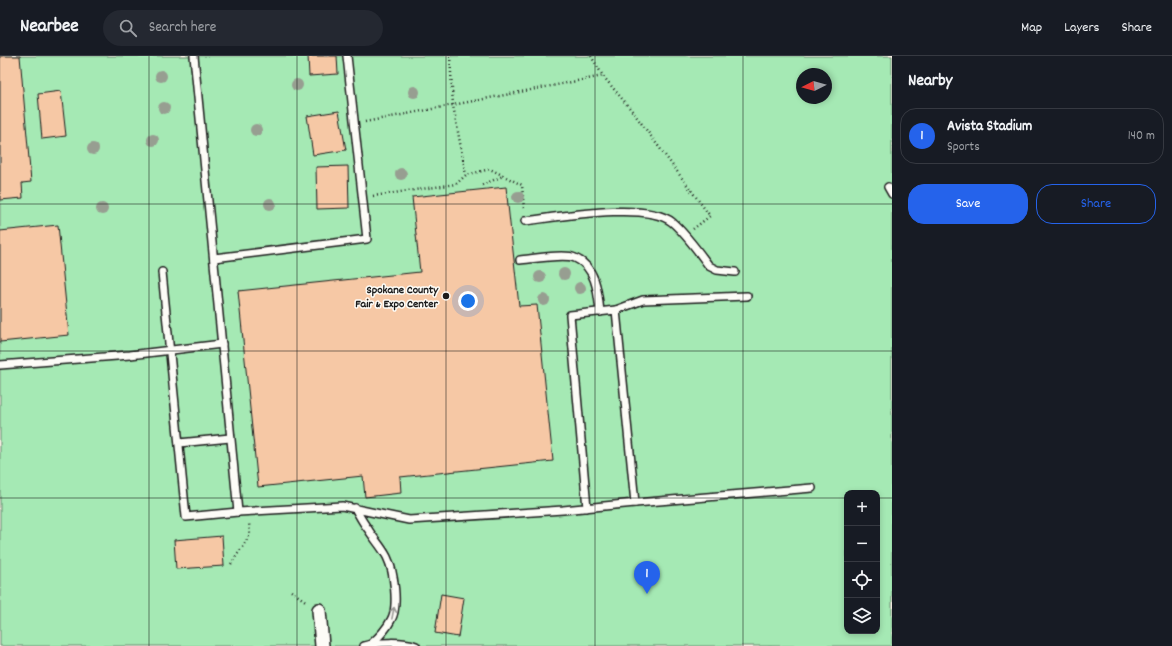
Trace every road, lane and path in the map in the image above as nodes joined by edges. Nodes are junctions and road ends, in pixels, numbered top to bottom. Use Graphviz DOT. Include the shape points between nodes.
graph roads {
  1 [pos="194,56"];
  2 [pos="347,56"];
  3 [pos="450,56"];
  4 [pos="591,56"];
  5 [pos="603,76"];
  6 [pos="453,105"];
  7 [pos="354,124"];
  8 [pos="466,175"];
  9 [pos="503,176"];
  10 [pos="482,186"];
  11 [pos="888,187"];
  12 [pos="892,194"];
  13 [pos="362,197"];
  14 [pos="525,221"];
  15 [pos="685,236"];
  16 [pos="214,258"];
  17 [pos="520,260"];
  18 [pos="162,272"];
  19 [pos="735,272"];
  20 [pos="747,296"];
  21 [pos="616,310"];
  22 [pos="600,312"];
  23 [pos="222,344"];
  24 [pos="169,350"];
  25 [pos="0,365"];
  26 [pos="230,438"];
  27 [pos="179,443"];
  28 [pos="812,488"];
  29 [pos="635,503"];
  30 [pos="355,508"];
  31 [pos="587,508"];
  32 [pos="249,511"];
  33 [pos="238,512"];
  34 [pos="231,564"];
  35 [pos="291,591"];
  36 [pos="319,610"];
  37 [pos="322,640"];
  38 [pos="371,644"];
  39 [pos="364,646"];
  40 [pos="416,646"];
  1 -- 16 [label="lane"];
  2 -- 7 [label="lane"];
  3 -- 6 [label="path"];
  4 -- 5 [label="path"];
  5 -- 6 [label="path"];
  5 -- 15 [label="path" via="710,216"];
  6 -- 7 [label="path"];
  6 -- 8 [label="path"];
  7 -- 13 [label="lane"];
  8 -- 9 [label="path" via="490,169"];
  8 -- 13 [label="path" via="456,184"];
  9 -- 10 [label="path"];
  9 -- 14 [label="path" via="522,185"];
  11 -- 12 [label="lane"];
  13 -- 16 [label="lane" via="367,239"];
  14 -- 15 [label="lane" via="606,212 654,213 671,221"];
  15 -- 19 [label="lane" via="709,266 717,270"];
  16 -- 23 [label="lane"];
  17 -- 22 [label="lane" via="564,256 575,258 584,264 593,276 598,288"];
  18 -- 24 [label="lane"];
  20 -- 21 [label="lane" via="643,300"];
  21 -- 22 [label="lane"];
  21 -- 29 [label="lane"];
  22 -- 31 [label="lane" via="570,315"];
  23 -- 24 [label="lane"];
  23 -- 26 [label="lane"];
  24 -- 25 [label="lane"];
  24 -- 27 [label="lane"];
  26 -- 27 [label="lane"];
  26 -- 33 [label="lane"];
  27 -- 33 [label="lane" via="186,516"];
  28 -- 29 [label="lane"];
  29 -- 31 [label="lane"];
  30 -- 31 [label="lane" via="409,520"];
  30 -- 32 [label="lane" via="342,506"];
  38 -- 30 [label="lane, one-way" via="392,620 395,592 388,558"];
  32 -- 33 [label="lane"];
  32 -- 34 [label="path" via="250,535"];
  35 -- 36 [label="path"];
  36 -- 37 [label="street"];
  38 -- 39 [label="lane"];
  38 -- 40 [label="lane" via="407,643"];
}
